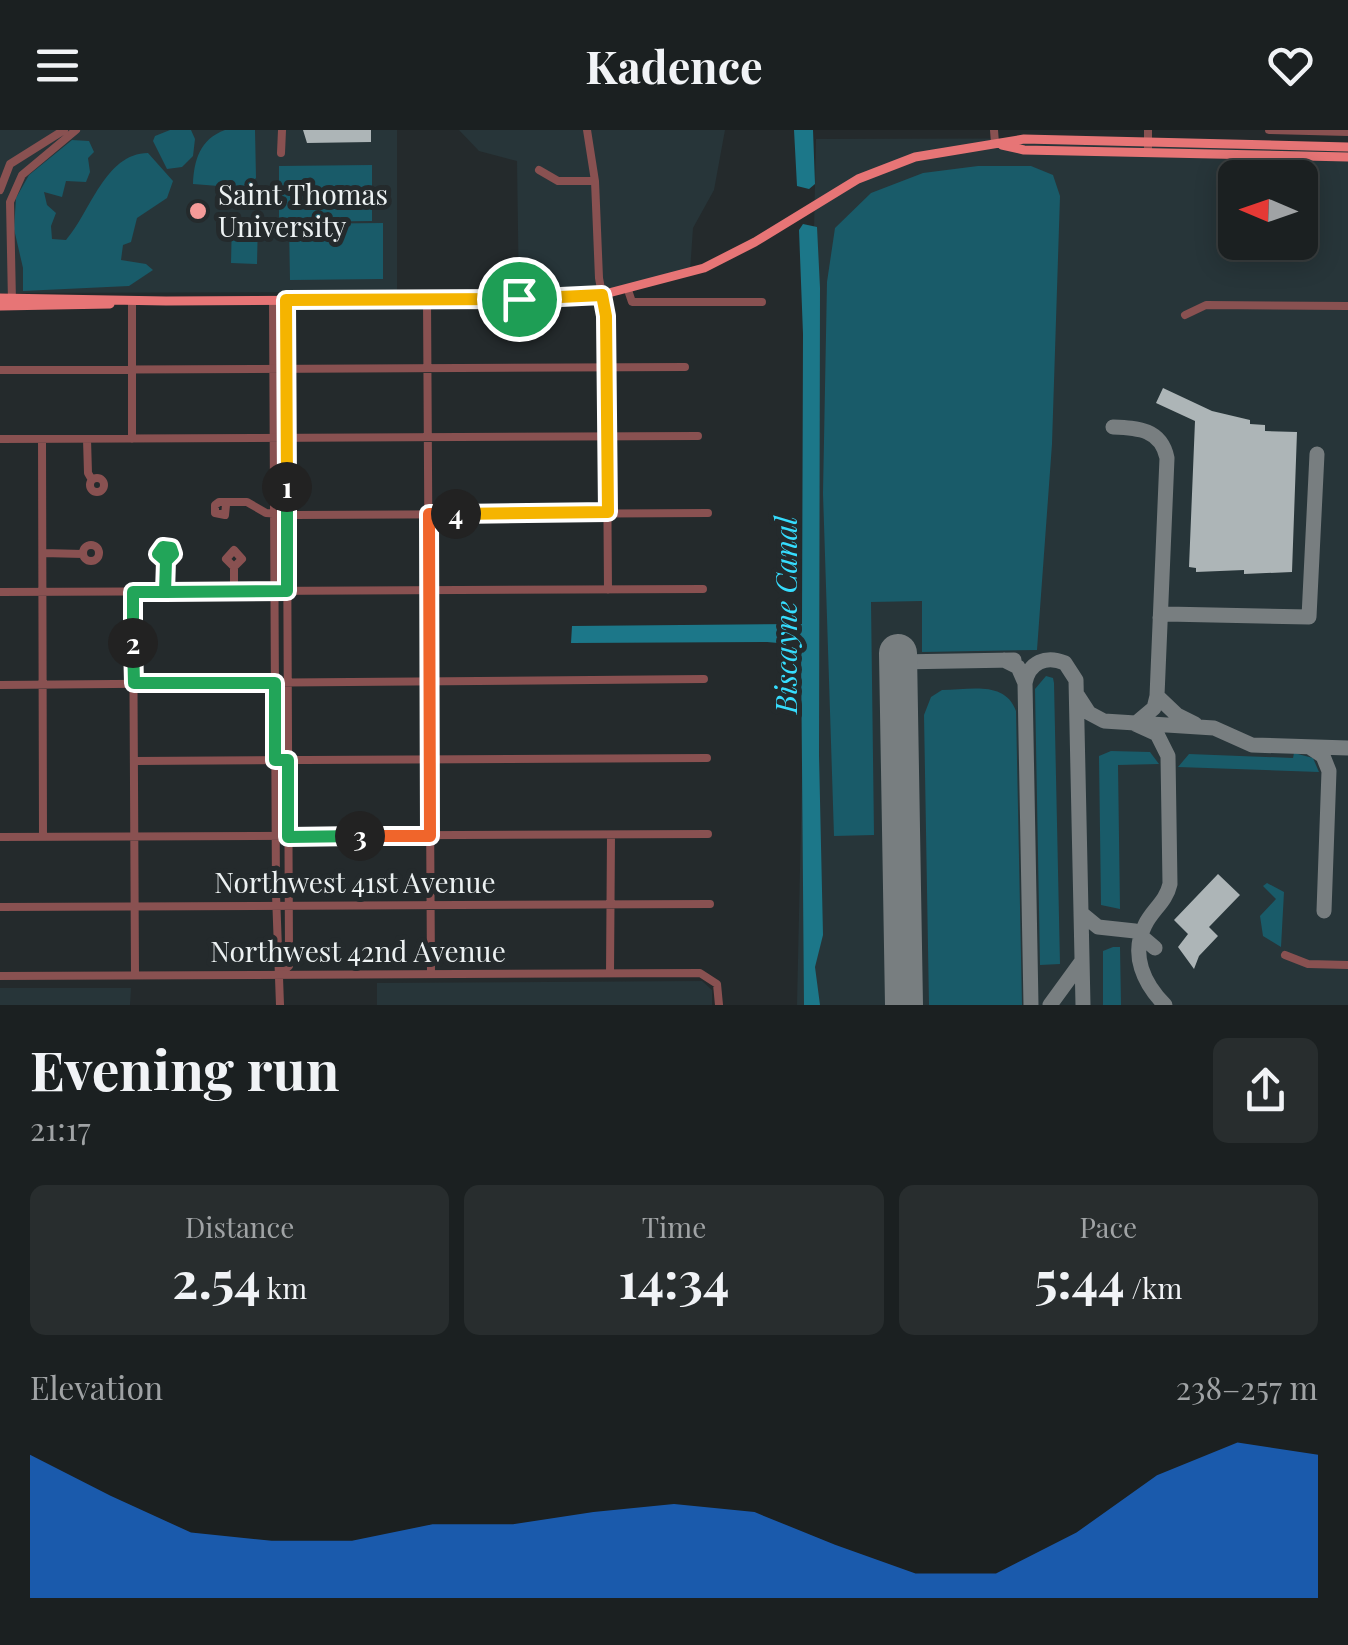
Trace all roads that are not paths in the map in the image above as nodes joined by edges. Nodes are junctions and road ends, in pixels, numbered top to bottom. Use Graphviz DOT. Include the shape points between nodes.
graph roads {
  1 [pos="64,130"];
  2 [pos="76,130"];
  3 [pos="282,130"];
  4 [pos="587,130"];
  5 [pos="994,130"];
  6 [pos="1148,130"];
  7 [pos="1268,130"];
  8 [pos="1348,132"];
  9 [pos="995,143"];
  10 [pos="1148,148"];
  11 [pos="1348,148"];
  12 [pos="282,153"];
  13 [pos="1348,157"];
  14 [pos="539,170"];
  15 [pos="595,181"];
  16 [pos="0,190"];
  17 [pos="4,230"];
  18 [pos="628,290"];
  19 [pos="602,295"];
  20 [pos="0,298"];
  21 [pos="273,300"];
  22 [pos="286,300"];
  23 [pos="428,300"];
  24 [pos="132,301"];
  25 [pos="762,302"];
  26 [pos="8,303"];
  27 [pos="1348,306"];
  28 [pos="1184,315"];
  29 [pos="684,366"];
  30 [pos="606,367"];
  31 [pos="428,368"];
  32 [pos="0,370"];
  33 [pos="132,370"];
  34 [pos="273,370"];
  35 [pos="286,370"];
  36 [pos="608,436"];
  37 [pos="698,436"];
  38 [pos="273,438"];
  39 [pos="286,438"];
  40 [pos="428,438"];
  41 [pos="42,439"];
  42 [pos="87,439"];
  43 [pos="132,439"];
  44 [pos="0,440"];
  45 [pos="92,480"];
  46 [pos="226,505"];
  47 [pos="608,512"];
  48 [pos="708,513"];
  49 [pos="274,514"];
  50 [pos="287,514"];
  51 [pos="429,514"];
  52 [pos="43,552"];
  53 [pos="83,554"];
  54 [pos="166,561"];
  55 [pos="234,567"];
  56 [pos="703,589"];
  57 [pos="608,590"];
  58 [pos="287,591"];
  59 [pos="429,591"];
  60 [pos="0,592"];
  61 [pos="43,592"];
  62 [pos="133,592"];
  63 [pos="165,592"];
  64 [pos="234,592"];
  65 [pos="274,592"];
  66 [pos="704,679"];
  67 [pos="430,682"];
  68 [pos="134,683"];
  69 [pos="275,683"];
  70 [pos="288,683"];
  71 [pos="0,684"];
  72 [pos="44,684"];
  73 [pos="707,758"];
  74 [pos="134,760"];
  75 [pos="275,760"];
  76 [pos="288,760"];
  77 [pos="430,760"];
  78 [pos="610,834"];
  79 [pos="708,834"];
  80 [pos="430,836"];
  81 [pos="0,837"];
  82 [pos="43,837"];
  83 [pos="134,837"];
  84 [pos="276,837"];
  85 [pos="288,837"];
  86 [pos="610,904"];
  87 [pos="710,904"];
  88 [pos="430,905"];
  89 [pos="134,906"];
  90 [pos="276,906"];
  91 [pos="289,906"];
  92 [pos="0,907"];
  93 [pos="1285,955"];
  94 [pos="1348,966"];
  95 [pos="610,973"];
  96 [pos="280,974"];
  97 [pos="431,974"];
  98 [pos="135,975"];
  99 [pos="0,976"];
  100 [pos="280,1005"];
  101 [pos="719,1005"];
  1 -- 16 [label="street" via="10,164"];
  2 -- 17 [label="street" via="22,176"];
  3 -- 12 [label="street"];
  4 -- 15 [label="street"];
  5 -- 9 [label="street"];
  6 -- 10 [label="street"];
  7 -- 8 [label="street"];
  9 -- 10 [label="main road" via="1024,150"];
  9 -- 18 [label="main road" via="882,168 704,268"];
  10 -- 11 [label="main road"];
  10 -- 13 [label="main road"];
  11 -- 13 [label="street"];
  14 -- 15 [label="street" via="558,181"];
  15 -- 19 [label="street"];
  17 -- 26 [label="street"];
  18 -- 19 [label="main road"];
  18 -- 25 [label="street" via="632,302"];
  19 -- 23 [label="main road"];
  19 -- 30 [label="street"];
  20 -- 26 [label="main road"];
  21 -- 22 [label="main road"];
  21 -- 24 [label="main road"];
  21 -- 34 [label="street"];
  22 -- 23 [label="main road"];
  22 -- 35 [label="street"];
  23 -- 31 [label="street"];
  24 -- 26 [label="main road"];
  24 -- 33 [label="street"];
  27 -- 28 [label="street" via="1206,304"];
  29 -- 30 [label="street"];
  30 -- 31 [label="street"];
  30 -- 36 [label="street"];
  31 -- 35 [label="street"];
  31 -- 40 [label="street"];
  32 -- 33 [label="street"];
  33 -- 34 [label="street"];
  33 -- 43 [label="street"];
  34 -- 35 [label="street"];
  34 -- 38 [label="street"];
  35 -- 39 [label="street"];
  36 -- 37 [label="street"];
  36 -- 40 [label="street"];
  36 -- 47 [label="street"];
  38 -- 39 [label="street"];
  38 -- 43 [label="street"];
  38 -- 49 [label="street"];
  39 -- 40 [label="street"];
  39 -- 50 [label="street"];
  40 -- 51 [label="street"];
  41 -- 42 [label="street"];
  41 -- 44 [label="street"];
  41 -- 52 [label="street"];
  42 -- 43 [label="street"];
  42 -- 45 [label="street"];
  46 -- 49 [label="street" via="248,502"];
  47 -- 48 [label="street"];
  47 -- 51 [label="street"];
  47 -- 57 [label="street"];
  49 -- 50 [label="street"];
  49 -- 65 [label="street"];
  50 -- 51 [label="street"];
  50 -- 58 [label="street"];
  51 -- 59 [label="street"];
  52 -- 53 [label="street"];
  52 -- 61 [label="street"];
  54 -- 63 [label="street"];
  55 -- 64 [label="street"];
  56 -- 57 [label="street"];
  57 -- 59 [label="street"];
  58 -- 59 [label="street"];
  58 -- 65 [label="street"];
  58 -- 70 [label="street"];
  59 -- 67 [label="street"];
  60 -- 61 [label="street"];
  61 -- 62 [label="street"];
  61 -- 72 [label="street"];
  62 -- 63 [label="street"];
  62 -- 68 [label="street"];
  63 -- 64 [label="street"];
  64 -- 65 [label="street"];
  65 -- 69 [label="street"];
  66 -- 67 [label="street"];
  67 -- 70 [label="street"];
  67 -- 77 [label="street"];
  68 -- 69 [label="street"];
  68 -- 72 [label="street"];
  68 -- 74 [label="street"];
  69 -- 70 [label="street"];
  69 -- 75 [label="street"];
  70 -- 76 [label="street"];
  71 -- 72 [label="street"];
  72 -- 82 [label="street"];
  73 -- 77 [label="street"];
  74 -- 75 [label="street"];
  74 -- 83 [label="street"];
  75 -- 76 [label="street"];
  75 -- 84 [label="street"];
  76 -- 77 [label="street"];
  76 -- 85 [label="street"];
  77 -- 80 [label="street"];
  78 -- 79 [label="street"];
  78 -- 80 [label="street"];
  78 -- 86 [label="street"];
  80 -- 85 [label="street"];
  80 -- 88 [label="street"];
  81 -- 82 [label="street"];
  82 -- 83 [label="street"];
  83 -- 84 [label="street"];
  83 -- 89 [label="street"];
  84 -- 85 [label="street"];
  84 -- 90 [label="street"];
  85 -- 91 [label="street"];
  86 -- 87 [label="street, Northwest 41st Avenue"];
  86 -- 88 [label="street, Northwest 41st Avenue"];
  86 -- 95 [label="street"];
  88 -- 91 [label="street, Northwest 41st Avenue"];
  88 -- 97 [label="street"];
  89 -- 90 [label="street, Northwest 41st Avenue"];
  89 -- 92 [label="street, Northwest 41st Avenue"];
  89 -- 98 [label="street"];
  90 -- 91 [label="street, Northwest 41st Avenue"];
  90 -- 96 [label="street"];
  91 -- 96 [label="street" via="289,966"];
  93 -- 94 [label="street"];
  95 -- 97 [label="street, Northwest 42nd Avenue"];
  95 -- 101 [label="street, Northwest 42nd Avenue" via="700,973 714,980"];
  96 -- 97 [label="street, Northwest 42nd Avenue"];
  96 -- 98 [label="street, Northwest 42nd Avenue"];
  96 -- 100 [label="street"];
  98 -- 99 [label="street, Northwest 42nd Avenue"];
}
